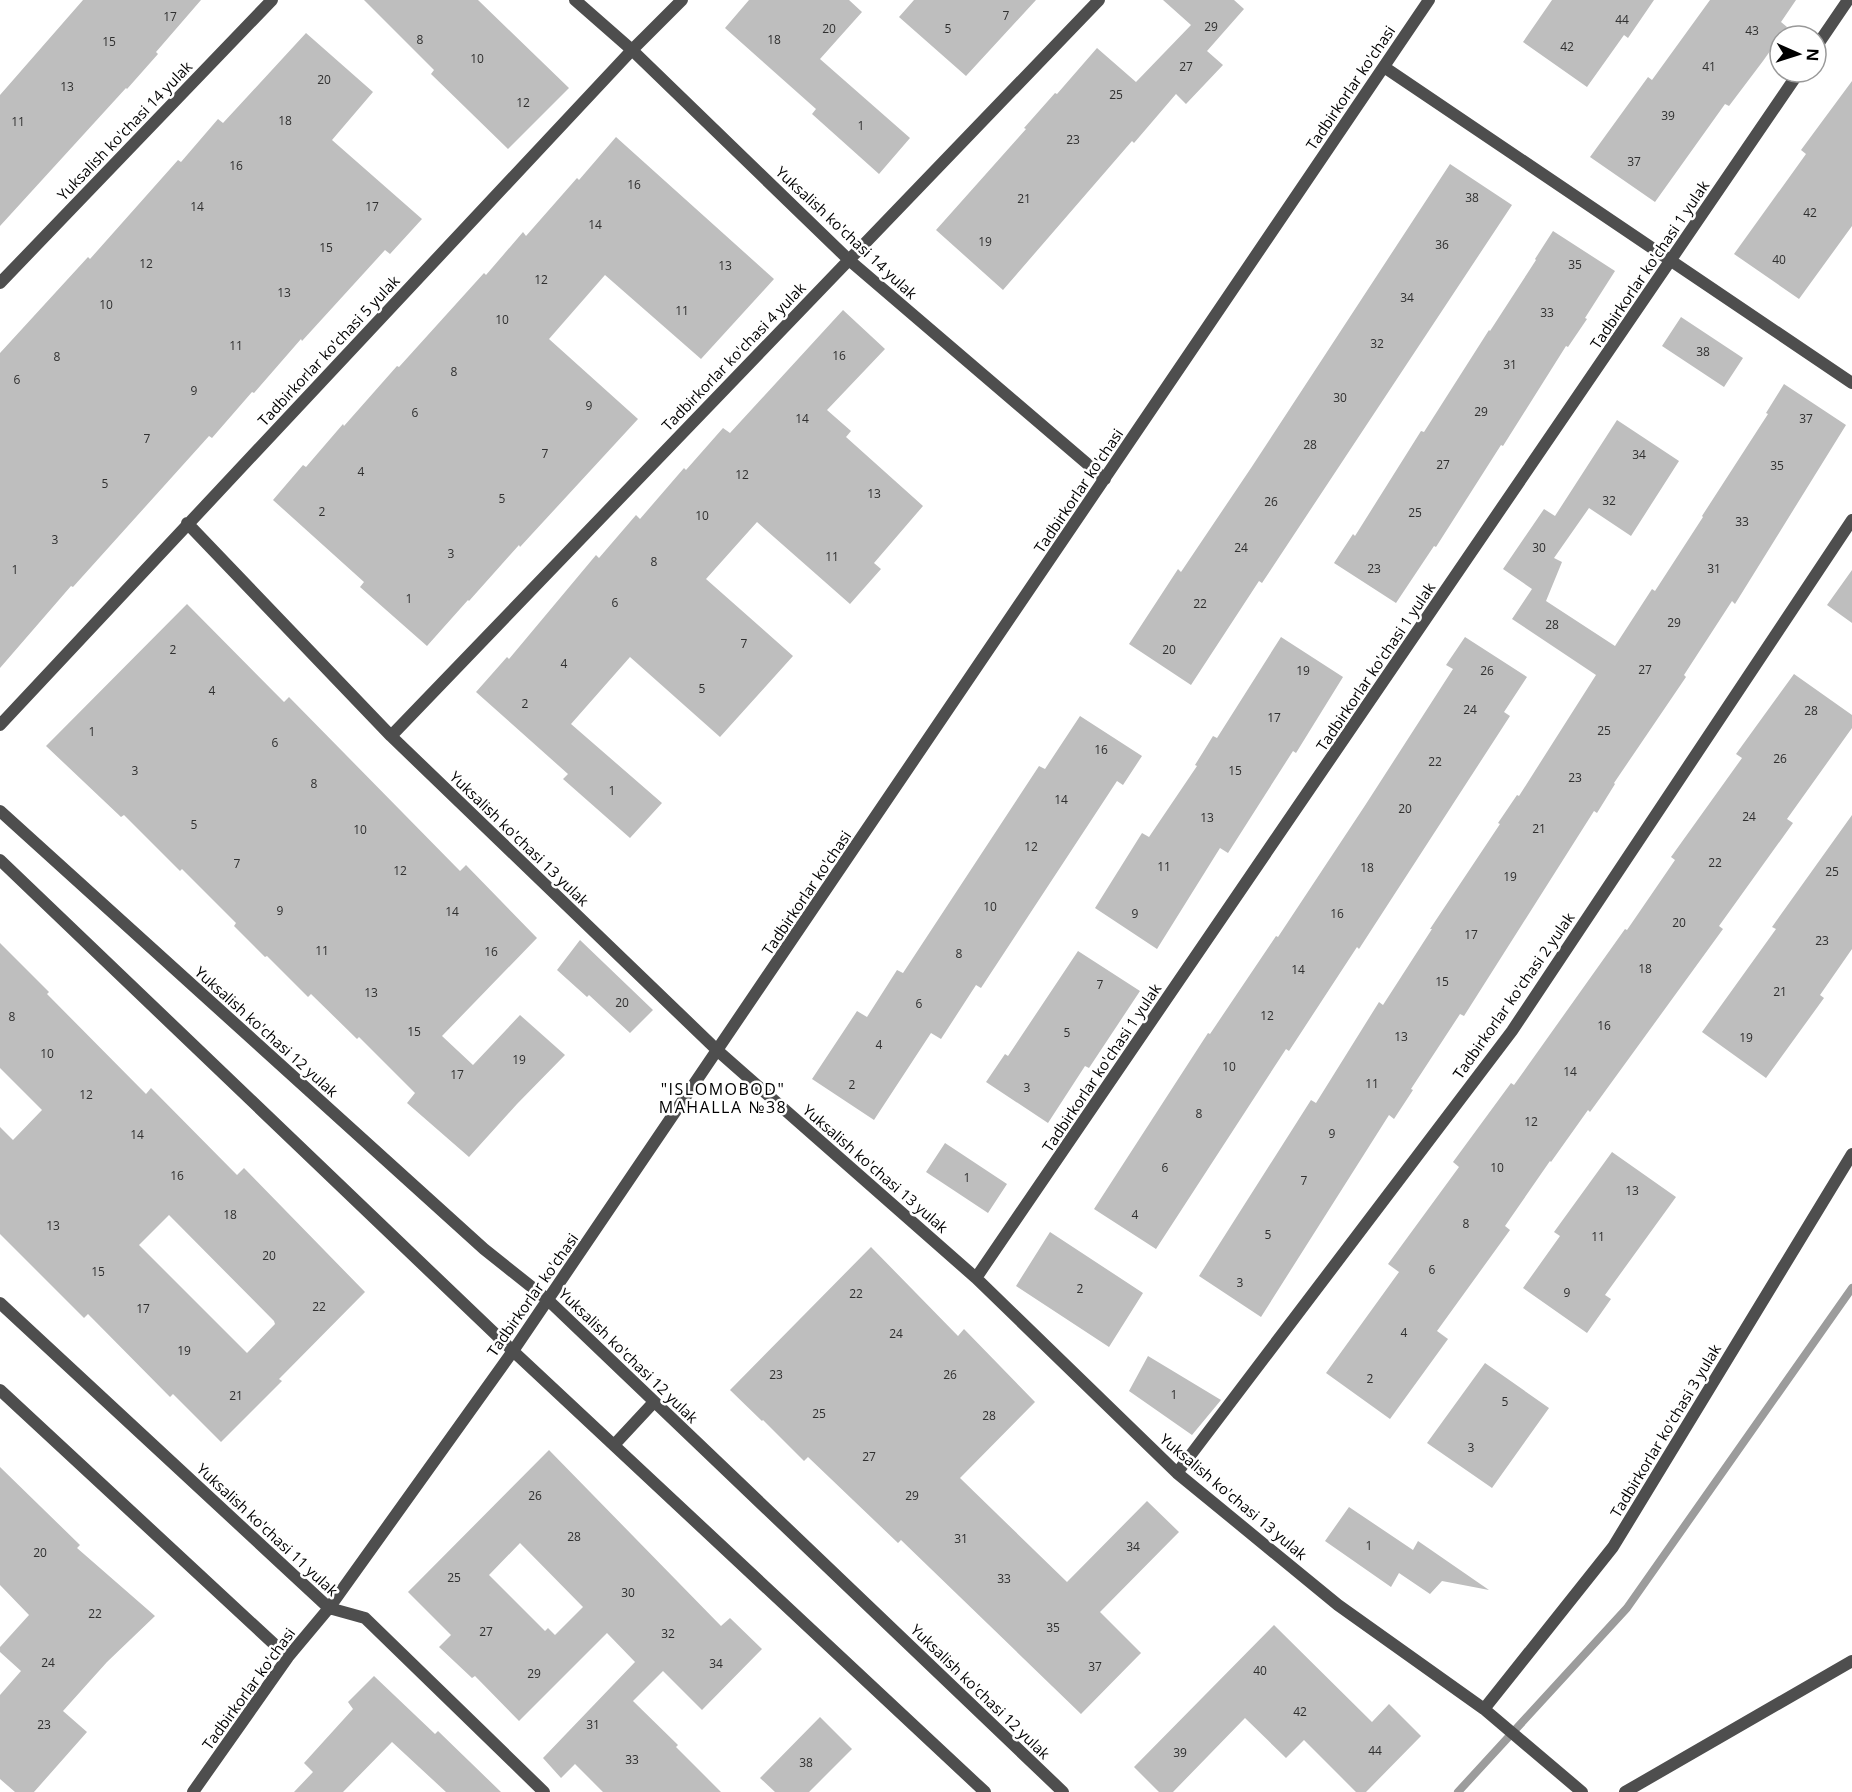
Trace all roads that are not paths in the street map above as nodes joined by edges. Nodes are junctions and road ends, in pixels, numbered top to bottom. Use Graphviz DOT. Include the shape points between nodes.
graph roads {
  1 [pos="272,0"];
  2 [pos="575,0"];
  3 [pos="682,0"];
  4 [pos="1099,0"];
  5 [pos="1429,0"];
  6 [pos="1848,0"];
  7 [pos="1828,29"];
  8 [pos="632,50"];
  9 [pos="1384,67"];
  10 [pos="1791,84"];
  11 [pos="849,260"];
  12 [pos="1671,260"];
  13 [pos="0,283"];
  14 [pos="1852,383"];
  15 [pos="1105,479"];
  16 [pos="1852,520"];
  17 [pos="187,524"];
  18 [pos="0,725"];
  19 [pos="391,736"];
  20 [pos="0,811"];
  21 [pos="0,860"];
  22 [pos="718,1052"];
  23 [pos="1852,1154"];
  24 [pos="976,1278"];
  25 [pos="548,1300"];
  26 [pos="0,1303"];
  27 [pos="513,1351"];
  28 [pos="0,1390"];
  29 [pos="654,1402"];
  30 [pos="614,1445"];
  31 [pos="1177,1473"];
  32 [pos="329,1608"];
  33 [pos="288,1657"];
  34 [pos="1852,1661"];
  35 [pos="1484,1709"];
  36 [pos="193,1792"];
  37 [pos="544,1792"];
  38 [pos="985,1792"];
  39 [pos="1063,1792"];
  40 [pos="1582,1792"];
  41 [pos="1625,1792"];
  1 -- 13 [label="street, Yuksalish ko'chasi 14 yulak"];
  2 -- 8 [label="street, Yuksalish ko'chasi 14 yulak"];
  3 -- 8 [label="street, Tadbirkorlar ko'chasi 5 yulak"];
  4 -- 11 [label="street, Tadbirkorlar ko'chasi 4 yulak"];
  5 -- 9 [label="street, Tadbirkorlar ko'chasi"];
  6 -- 7 [label="street"];
  8 -- 11 [label="street, Yuksalish ko'chasi 14 yulak"];
  8 -- 17 [label="street, Tadbirkorlar ko'chasi 5 yulak"];
  9 -- 12 [label="street"];
  9 -- 15 [label="street, Tadbirkorlar ko'chasi"];
  10 -- 12 [label="street, Tadbirkorlar ko'chasi 1 yulak"];
  11 -- 15 [label="street, Yuksalish ko'chasi 14 yulak"];
  11 -- 19 [label="street, Tadbirkorlar ko'chasi 4 yulak"];
  12 -- 14 [label="street"];
  12 -- 24 [label="street, Tadbirkorlar ko'chasi 1 yulak"];
  15 -- 22 [label="street, Tadbirkorlar ko'chasi"];
  16 -- 31 [label="street, Tadbirkorlar ko'chasi 2 yulak" via="1512,1031"];
  17 -- 18 [label="street, Tadbirkorlar ko'chasi 5 yulak"];
  17 -- 19 [label="street, Yuksalish ko'chasi 13 yulak"];
  19 -- 22 [label="street, Yuksalish ko'chasi 13 yulak"];
  20 -- 25 [label="street, Yuksalish ko'chasi 12 yulak" via="484,1249"];
  21 -- 27 [label="street"];
  22 -- 24 [label="street, Yuksalish ko'chasi 13 yulak"];
  22 -- 25 [label="street, Tadbirkorlar ko'chasi"];
  23 -- 35 [label="street, Tadbirkorlar ko'chasi 3 yulak" via="1613,1547"];
  24 -- 31 [label="street, Yuksalish ko'chasi 13 yulak"];
  25 -- 27 [label="street, Tadbirkorlar ko'chasi"];
  25 -- 29 [label="street, Yuksalish ko'chasi 12 yulak"];
  26 -- 32 [label="street, Yuksalish ko'chasi 11 yulak"];
  27 -- 30 [label="street"];
  27 -- 32 [label="street, Tadbirkorlar ko'chasi"];
  28 -- 33 [label="street"];
  29 -- 30 [label="street"];
  29 -- 39 [label="street, Yuksalish ko'chasi 12 yulak"];
  30 -- 38 [label="street"];
  31 -- 35 [label="street, Yuksalish ko'chasi 13 yulak" via="1338,1605"];
  32 -- 33 [label="street, Tadbirkorlar ko'chasi"];
  32 -- 37 [label="street, Yuksalish ko'chasi 11 yulak" via="364,1618"];
  33 -- 36 [label="street, Tadbirkorlar ko'chasi"];
  34 -- 41 [label="street"];
  35 -- 40 [label="street, Yuksalish ko'chasi 13 yulak"];
}
